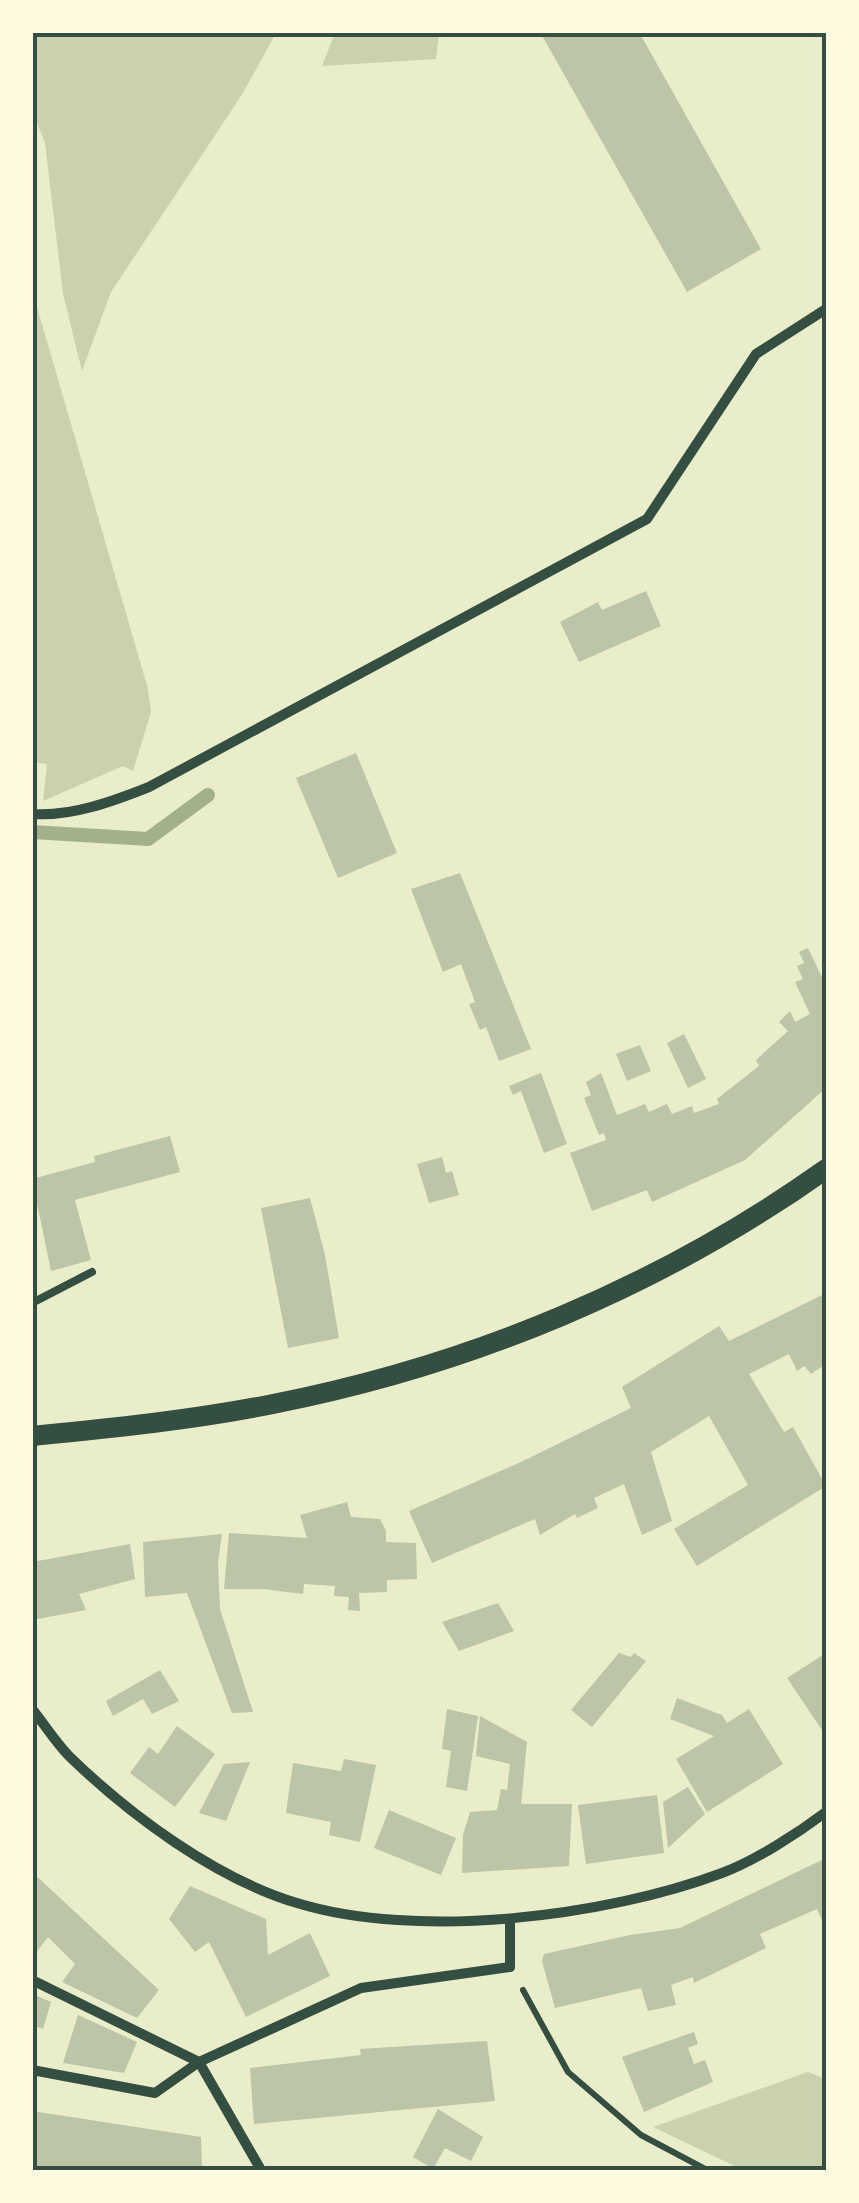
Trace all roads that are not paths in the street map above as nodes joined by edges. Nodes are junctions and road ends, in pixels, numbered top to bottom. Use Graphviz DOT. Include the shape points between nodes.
graph roads {
  1 [pos="826,309"];
  2 [pos="32,814"];
  3 [pos="826,1169"];
  4 [pos="92,1272"];
  5 [pos="32,1303"];
  6 [pos="32,1436"];
  7 [pos="32,1709"];
  8 [pos="826,1812"];
  9 [pos="510,1920"];
  10 [pos="32,1980"];
  11 [pos="199,2062"];
  12 [pos="32,2070"];
  13 [pos="261,2170"];
  1 -- 2 [label="street" via="756,354 647,519 149,787 116,800"];
  3 -- 6 [label="main road" via="757,1218 684,1257 546,1324 461,1356 274,1404"];
  4 -- 5 [label="lane"];
  7 -- 9 [label="street" via="68,1755 131,1809 204,1862 297,1904 392,1921"];
  8 -- 9 [label="street" via="724,1872 607,1904"];
  9 -- 11 [label="street" via="510,1967 361,1988"];
  10 -- 11 [label="street"];
  11 -- 12 [label="street" via="155,2093"];
  11 -- 13 [label="street"];
}
